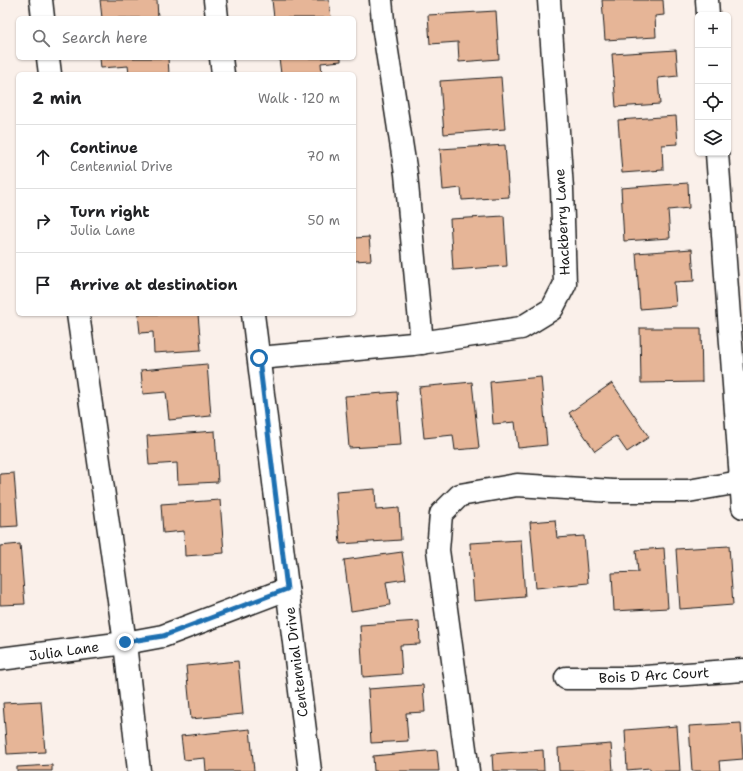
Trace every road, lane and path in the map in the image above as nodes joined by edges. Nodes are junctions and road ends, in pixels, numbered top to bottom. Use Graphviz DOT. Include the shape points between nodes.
graph roads {
  1 [pos="41,0"];
  2 [pos="215,0"];
  3 [pos="381,0"];
  4 [pos="549,0"];
  5 [pos="707,0"];
  6 [pos="708,12"];
  7 [pos="43,16"];
  8 [pos="217,16"];
  9 [pos="48,60"];
  10 [pos="221,60"];
  11 [pos="50,72"];
  12 [pos="223,72"];
  13 [pos="717,156"];
  14 [pos="78,316"];
  15 [pos="254,316"];
  16 [pos="422,343"];
  17 [pos="259,358"];
  18 [pos="740,482"];
  19 [pos="743,507"];
  20 [pos="287,589"];
  21 [pos="125,642"];
  22 [pos="0,659"];
  23 [pos="743,670"];
  24 [pos="566,678"];
  25 [pos="139,771"];
  26 [pos="310,771"];
  27 [pos="468,771"];
  1 -- 7 [label="street"];
  2 -- 8 [label="street"];
  3 -- 16 [label="street" via="406,174"];
  4 -- 16 [label="street, Hackberry Lane" via="562,189 565,284 552,309 521,328"];
  5 -- 6 [label="street"];
  9 -- 11 [label="street"];
  10 -- 12 [label="street"];
  13 -- 18 [label="street"];
  14 -- 21 [label="street"];
  15 -- 17 [label="street, Centennial Drive"];
  16 -- 17 [label="street, Hackberry Lane"];
  17 -- 20 [label="street, Centennial Drive"];
  18 -- 19 [label="street"];
  18 -- 27 [label="street" via="688,491 613,491 517,485 460,495 441,514 438,550"];
  20 -- 21 [label="street, Julia Lane" via="163,636"];
  20 -- 26 [label="street, Centennial Drive"];
  21 -- 22 [label="street, Julia Lane"];
  21 -- 25 [label="street"];
  23 -- 24 [label="street, Bois D Arc Court" via="631,678"];
}
